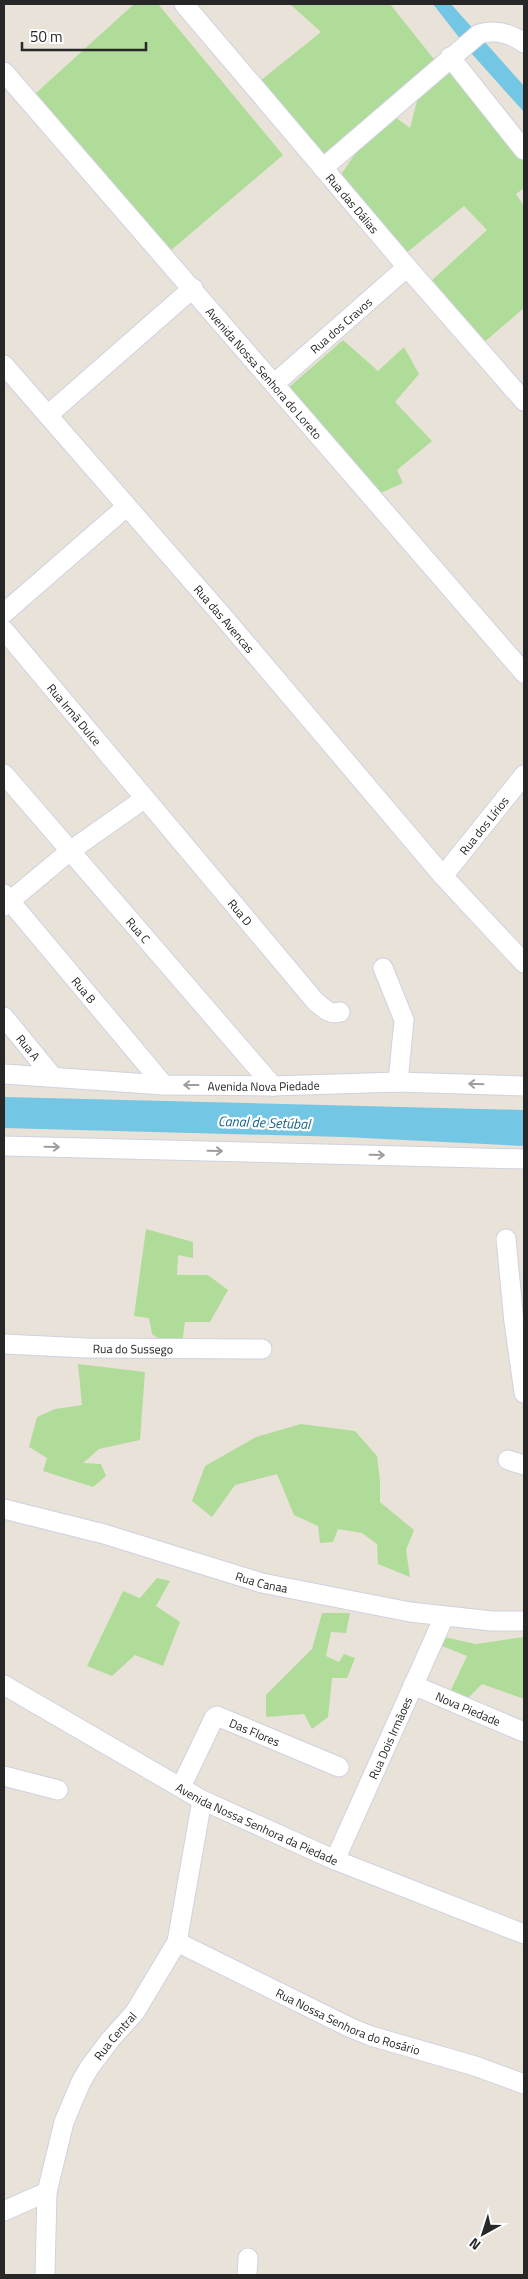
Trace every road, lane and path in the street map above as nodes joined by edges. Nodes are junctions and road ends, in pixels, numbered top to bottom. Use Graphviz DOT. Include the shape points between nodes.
graph roads {
  1 [pos="184,4"];
  2 [pos="521,40"];
  3 [pos="455,53"];
  4 [pos="6,79"];
  5 [pos="524,150"];
  6 [pos="323,168"];
  7 [pos="407,267"];
  8 [pos="193,288"];
  9 [pos="4,365"];
  10 [pos="274,384"];
  11 [pos="524,401"];
  12 [pos="48,415"];
  13 [pos="126,507"];
  14 [pos="4,613"];
  15 [pos="4,630"];
  16 [pos="524,673"];
  17 [pos="4,774"];
  18 [pos="524,776"];
  19 [pos="144,800"];
  20 [pos="70,851"];
  21 [pos="443,876"];
  22 [pos="6,900"];
  23 [pos="524,963"];
  24 [pos="383,968"];
  25 [pos="340,1012"];
  26 [pos="4,1017"];
  27 [pos="4,1074"];
  28 [pos="53,1077"];
  29 [pos="398,1082"];
  30 [pos="164,1085"];
  31 [pos="273,1086"];
  32 [pos="524,1086"];
  33 [pos="4,1146"];
  34 [pos="524,1159"];
  35 [pos="506,1239"];
  36 [pos="4,1344"];
  37 [pos="262,1349"];
  38 [pos="524,1393"];
  39 [pos="4,1509"];
  40 [pos="444,1617"];
  41 [pos="524,1621"];
  42 [pos="413,1684"];
  43 [pos="4,1685"];
  44 [pos="524,1732"];
  45 [pos="339,1767"];
  46 [pos="4,1776"];
  47 [pos="181,1787"];
  48 [pos="58,1790"];
  49 [pos="202,1800"];
  50 [pos="335,1860"];
  51 [pos="524,1934"];
  52 [pos="178,1942"];
  53 [pos="524,2084"];
  54 [pos="47,2192"];
  55 [pos="4,2211"];
  56 [pos="45,2275"];
  1 -- 6 [label="street, Rua das Dálias"];
  2 -- 3 [label="street" via="490,31 479,34"];
  3 -- 5 [label="street"];
  3 -- 6 [label="street"];
  4 -- 8 [label="street, Avenida Nossa Senhora do Loreto"];
  6 -- 7 [label="street, Rua das Dálias"];
  7 -- 10 [label="street, Rua dos Cravos"];
  7 -- 11 [label="street, Rua das Dálias"];
  8 -- 10 [label="street, Avenida Nossa Senhora do Loreto"];
  8 -- 12 [label="street"];
  9 -- 12 [label="street, Rua das Avencas"];
  10 -- 16 [label="street, Avenida Nossa Senhora do Loreto"];
  12 -- 13 [label="street, Rua das Avencas"];
  13 -- 14 [label="street"];
  13 -- 21 [label="street, Rua das Avencas"];
  15 -- 19 [label="street, Rua Irmã Dulce"];
  17 -- 20 [label="street, Rua C"];
  18 -- 21 [label="street, Rua dos Lírios"];
  19 -- 20 [label="street"];
  19 -- 25 [label="street, Rua D" via="315,1001 326,1011"];
  20 -- 22 [label="street"];
  20 -- 31 [label="street, Rua C"];
  21 -- 23 [label="street, Rua das Avencas"];
  22 -- 30 [label="street, Rua B"];
  24 -- 29 [label="street" via="404,1020"];
  26 -- 28 [label="street, Rua A"];
  27 -- 28 [label="street, Avenida Nova Piedade"];
  28 -- 30 [label="street, Avenida Nova Piedade"];
  29 -- 31 [label="street, Avenida Nova Piedade"];
  32 -- 29 [label="street, Avenida Nova Piedade, one-way"];
  31 -- 30 [label="street, Avenida Nova Piedade, one-way"];
  33 -- 34 [label="street, one-way"];
  35 -- 38 [label="street"];
  36 -- 37 [label="street, Rua do Sussego"];
  39 -- 40 [label="street, Rua Canaa" via="104,1534 262,1582"];
  40 -- 41 [label="street, Rua Canaa" via="492,1622"];
  40 -- 42 [label="street, Rua Dois Irmãoes"];
  42 -- 44 [label="street, Nova Piedade"];
  42 -- 50 [label="street, Rua Dois Irmãoes"];
  43 -- 47 [label="street, Avenida Nossa Senhora da Piedade"];
  45 -- 47 [label="street, Das Flores" via="217,1716"];
  46 -- 48 [label="street"];
  47 -- 49 [label="street, Avenida Nossa Senhora da Piedade"];
  49 -- 50 [label="street, Avenida Nossa Senhora da Piedade"];
  49 -- 52 [label="street, Rua Central"];
  50 -- 51 [label="street, Avenida Nossa Senhora da Piedade"];
  52 -- 53 [label="street, Rua Nossa Senhora do Rosário" via="351,2028"];
  52 -- 54 [label="street, Rua Central" via="135,2012 110,2040 81,2082 64,2122"];
  54 -- 55 [label="street"];
  54 -- 56 [label="street, Rua Central"];
}
